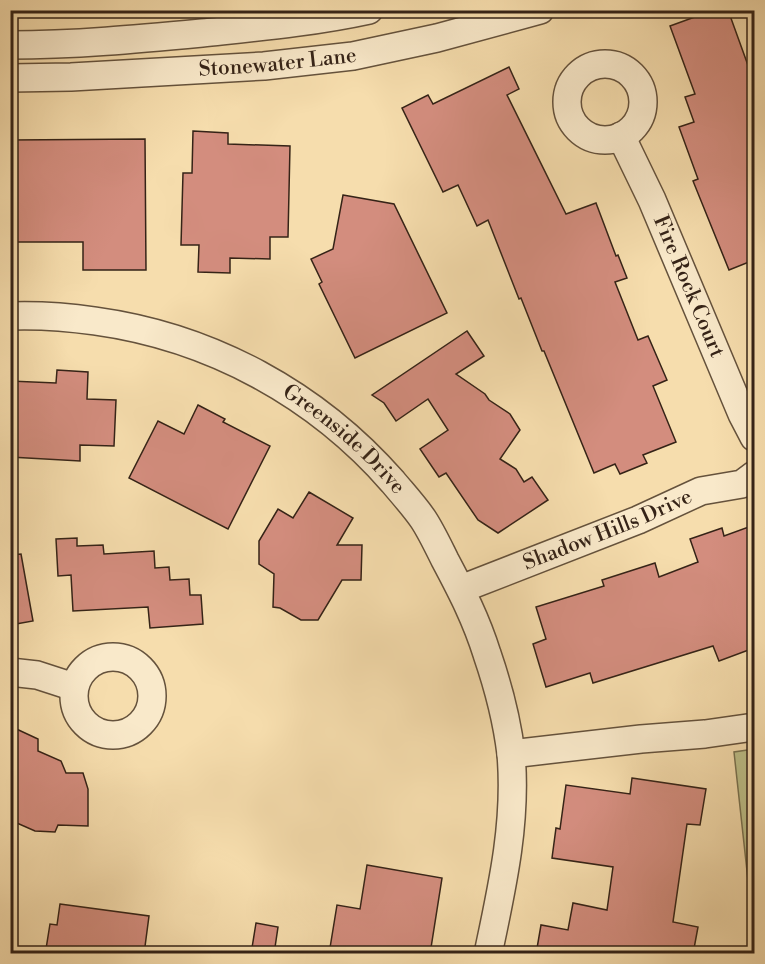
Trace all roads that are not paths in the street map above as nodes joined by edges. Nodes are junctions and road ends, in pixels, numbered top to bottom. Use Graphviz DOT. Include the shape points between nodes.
graph roads {
  1 [pos="369,10"];
  2 [pos="540,10"];
  3 [pos="10,45"];
  4 [pos="10,78"];
  5 [pos="621,136"];
  6 [pos="10,316"];
  7 [pos="754,437"];
  8 [pos="754,475"];
  9 [pos="461,589"];
  10 [pos="10,672"];
  11 [pos="74,687"];
  12 [pos="754,727"];
  13 [pos="511,754"];
  14 [pos="488,954"];
  1 -- 3 [label="street, Stonewater Lane" via="255,28"];
  2 -- 4 [label="street, Stonewater Lane" via="353,56 264,66"];
  5 -- 7 [label="street, Fire Rock Court"];
  6 -- 9 [label="street, Greenside Drive" via="63,316 168,336 246,366 284,388 318,411 377,464 423,519"];
  8 -- 9 [label="street, Shadow Hills Drive" via="742,483 701,491 638,520"];
  9 -- 13 [label="street, Greenside Drive" via="497,682"];
  10 -- 11 [label="street" via="37,675"];
  12 -- 13 [label="street"];
  13 -- 14 [label="street, Greenside Drive" via="511,825"];
}
